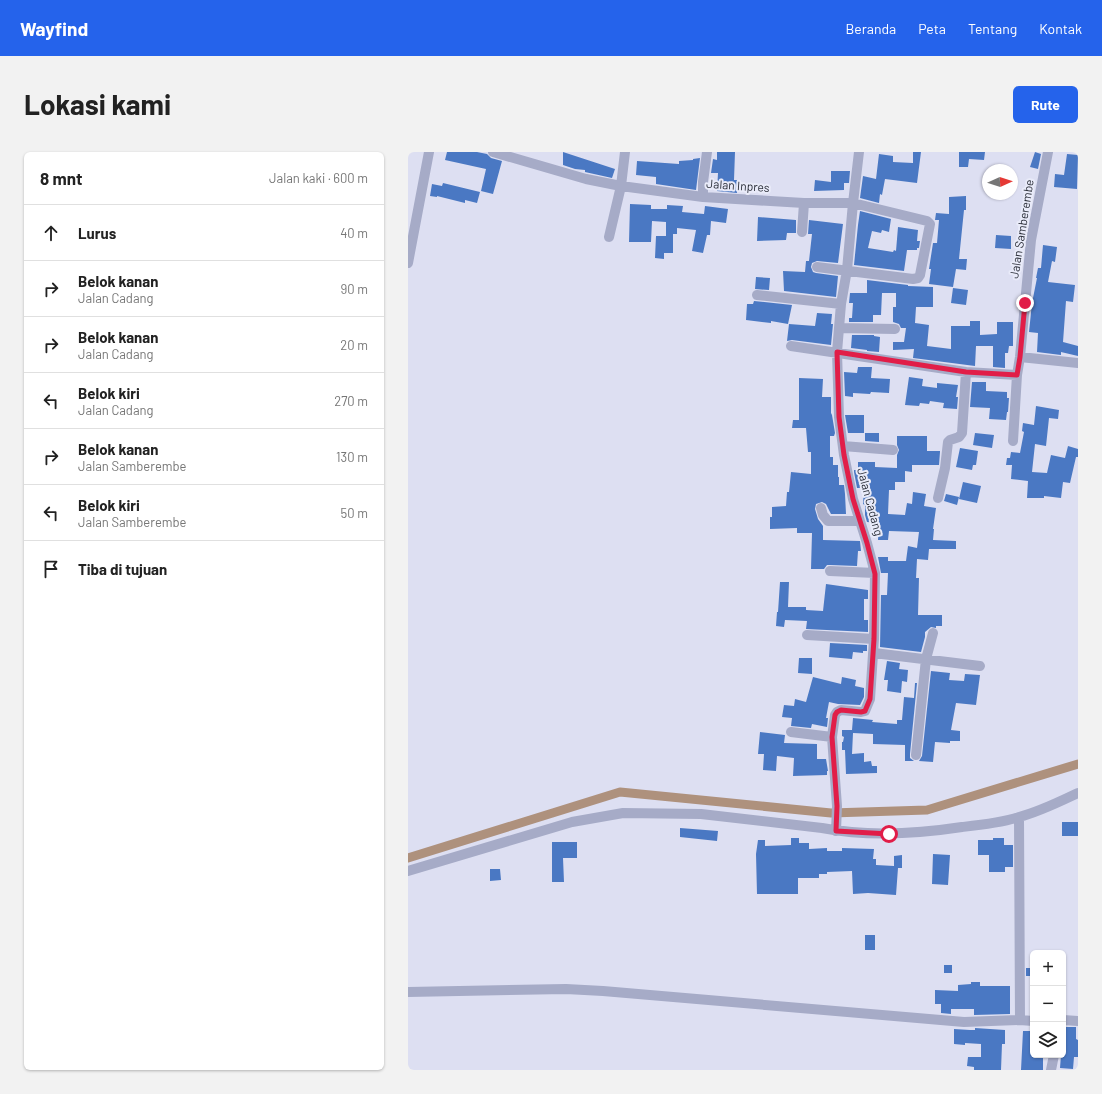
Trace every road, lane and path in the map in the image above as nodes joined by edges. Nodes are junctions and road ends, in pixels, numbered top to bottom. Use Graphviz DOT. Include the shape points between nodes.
graph roads {
  1 [pos="429,152"];
  2 [pos="493,152"];
  3 [pos="625,152"];
  4 [pos="707,152"];
  5 [pos="859,152"];
  6 [pos="1048,152"];
  7 [pos="621,186"];
  8 [pos="703,197"];
  9 [pos="804,203"];
  10 [pos="853,203"];
  11 [pos="802,232"];
  12 [pos="609,237"];
  13 [pos="408,263"];
  14 [pos="816,267"];
  15 [pos="847,270"];
  16 [pos="757,296"];
  17 [pos="841,304"];
  18 [pos="839,328"];
  19 [pos="895,329"];
  20 [pos="791,346"];
  21 [pos="837,352"];
  22 [pos="1020,357"];
  23 [pos="1078,363"];
  24 [pos="966,372"];
  25 [pos="1017,375"];
  26 [pos="1013,441"];
  27 [pos="843,446"];
  28 [pos="893,450"];
  29 [pos="938,498"];
  30 [pos="821,508"];
  31 [pos="860,522"];
  32 [pos="830,571"];
  33 [pos="875,574"];
  34 [pos="933,633"];
  35 [pos="807,635"];
  36 [pos="874,639"];
  37 [pos="874,653"];
  38 [pos="926,659"];
  39 [pos="980,666"];
  40 [pos="791,732"];
  41 [pos="832,737"];
  42 [pos="916,754"];
  43 [pos="1078,793"];
  44 [pos="1019,818"];
  45 [pos="836,826"];
  46 [pos="408,871"];
  47 [pos="408,992"];
  48 [pos="1020,1020"];
  49 [pos="1066,1020"];
  50 [pos="1078,1020"];
  51 [pos="1030,1021"];
  52 [pos="1053,1058"];
  53 [pos="1051,1070"];
  1 -- 13 [label="street"];
  2 -- 7 [label="street, Jalan Inpres" via="586,179"];
  3 -- 7 [label="street"];
  4 -- 8 [label="street"];
  5 -- 10 [label="street, Jalan Cadang"];
  6 -- 22 [label="street, Jalan Samberembe" via="1032,240"];
  7 -- 8 [label="street, Jalan Inpres"];
  7 -- 12 [label="street"];
  8 -- 9 [label="street, Jalan Inpres"];
  9 -- 10 [label="street, Jalan Inpres"];
  9 -- 11 [label="street"];
  10 -- 15 [label="street, Jalan Cadang"];
  10 -- 15 [label="street, Jalan Inpres" via="927,221 930,222 930,226 918,278"];
  14 -- 15 [label="street"];
  15 -- 17 [label="street, Jalan Cadang"];
  16 -- 17 [label="street"];
  17 -- 18 [label="street, Jalan Cadang"];
  18 -- 19 [label="street"];
  18 -- 21 [label="street, Jalan Cadang"];
  20 -- 21 [label="street"];
  21 -- 24 [label="street"];
  21 -- 27 [label="street, Jalan Cadang" via="839,417"];
  22 -- 23 [label="street"];
  22 -- 25 [label="street, Jalan Samberembe"];
  24 -- 25 [label="street"];
  24 -- 29 [label="street" via="962,433 948,442"];
  25 -- 26 [label="street, Jalan Samberembe"];
  27 -- 28 [label="street"];
  27 -- 31 [label="street, Jalan Cadang"];
  30 -- 31 [label="street" via="828,521"];
  31 -- 33 [label="street, Jalan Cadang"];
  32 -- 33 [label="street"];
  33 -- 36 [label="street, Jalan Cadang"];
  34 -- 38 [label="street"];
  35 -- 36 [label="street"];
  36 -- 37 [label="street, Jalan Cadang"];
  37 -- 38 [label="street"];
  37 -- 41 [label="street, Jalan Cadang" via="870,699 865,711 837,712"];
  38 -- 39 [label="street"];
  38 -- 42 [label="street"];
  40 -- 41 [label="street"];
  41 -- 45 [label="street, Jalan Cadang"];
  43 -- 44 [label="street"];
  44 -- 45 [label="street" via="924,832 889,834"];
  44 -- 48 [label="street"];
  45 -- 46 [label="street" via="822,828 701,814 623,813 572,822"];
  47 -- 48 [label="street" via="566,989 964,1022"];
  48 -- 51 [label="street"];
  49 -- 50 [label="street"];
  52 -- 53 [label="street"];
}
